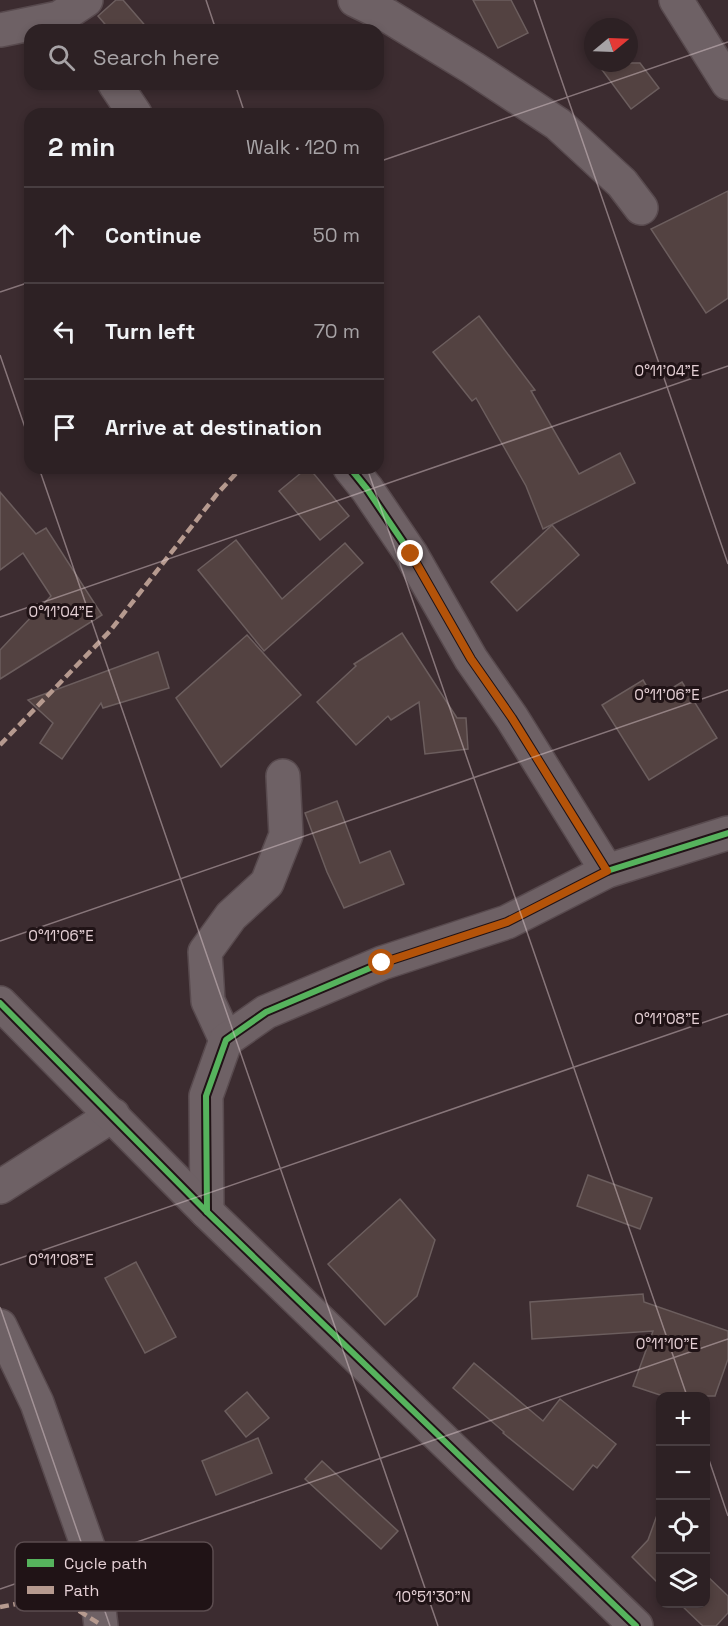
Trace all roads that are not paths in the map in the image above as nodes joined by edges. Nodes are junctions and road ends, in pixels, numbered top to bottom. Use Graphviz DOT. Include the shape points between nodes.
graph roads {
  1 [pos="86,0"];
  2 [pos="355,0"];
  3 [pos="676,0"];
  4 [pos="64,24"];
  5 [pos="24,28"];
  6 [pos="0,30"];
  7 [pos="728,83"];
  8 [pos="119,90"];
  9 [pos="131,108"];
  10 [pos="641,208"];
  11 [pos="355,474"];
  12 [pos="283,776"];
  13 [pos="728,833"];
  14 [pos="607,871"];
  15 [pos="0,1003"];
  16 [pos="226,1040"];
  17 [pos="113,1115"];
  18 [pos="0,1186"];
  19 [pos="207,1212"];
  20 [pos="0,1326"];
  21 [pos="86,1542"];
  22 [pos="99,1611"];
  23 [pos="101,1626"];
  24 [pos="636,1626"];
  1 -- 4 [label="street"];
  2 -- 10 [label="street" via="398,21 558,124 622,183"];
  3 -- 7 [label="street"];
  5 -- 6 [label="street"];
  8 -- 9 [label="street"];
  11 -- 14 [label="street" via="411,554 471,659"];
  12 -- 16 [label="street" via="286,835 267,883 231,916 205,952 207,1001"];
  13 -- 14 [label="street"];
  14 -- 16 [label="street" via="507,922 382,963 266,1012"];
  15 -- 17 [label="street"];
  16 -- 19 [label="street" via="206,1096"];
  17 -- 18 [label="street"];
  17 -- 19 [label="street"];
  19 -- 24 [label="street"];
  20 -- 21 [label="street" via="37,1403"];
  22 -- 23 [label="street"];
}
